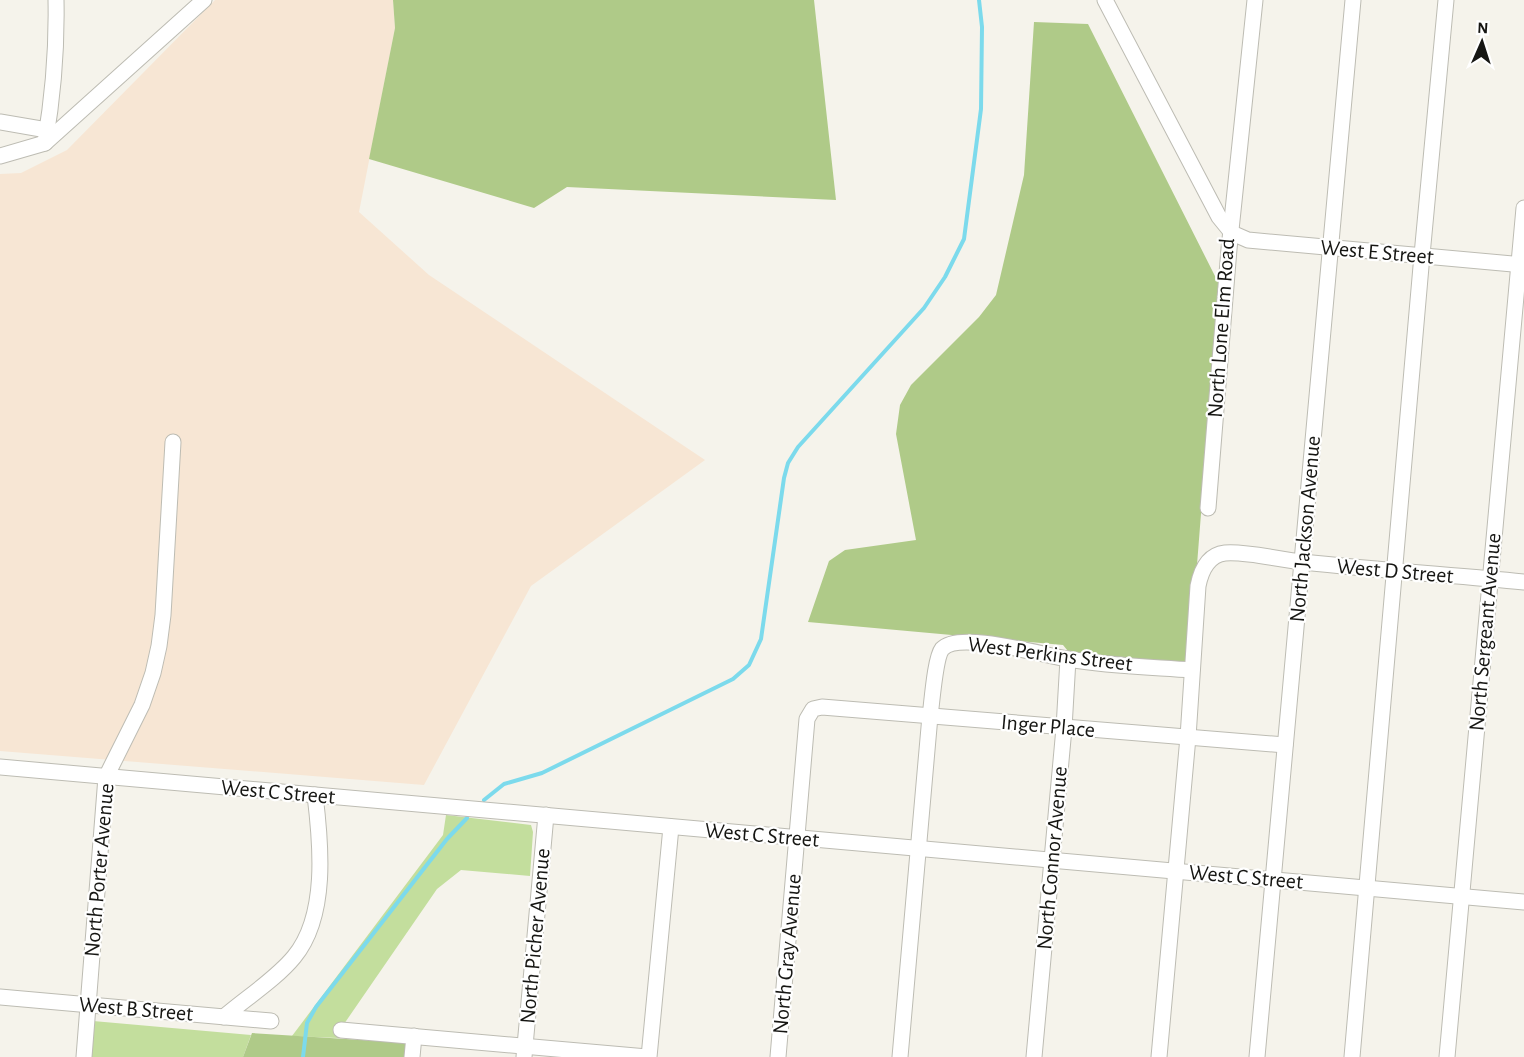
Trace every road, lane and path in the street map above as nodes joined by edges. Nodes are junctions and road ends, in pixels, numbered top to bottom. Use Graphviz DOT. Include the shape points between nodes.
graph roads {
  1 [pos="56,0"];
  2 [pos="204,0"];
  3 [pos="1105,0"];
  4 [pos="1255,0"];
  5 [pos="1353,0"];
  6 [pos="1446,0"];
  7 [pos="0,122"];
  8 [pos="46,137"];
  9 [pos="0,156"];
  10 [pos="1524,208"];
  11 [pos="1232,233"];
  12 [pos="1331,248"];
  13 [pos="1422,255"];
  14 [pos="1521,264"];
  15 [pos="173,442"];
  16 [pos="1208,508"];
  17 [pos="1302,562"];
  18 [pos="1395,570"];
  19 [pos="1490,579"];
  20 [pos="1524,582"];
  21 [pos="1068,659"];
  22 [pos="1192,670"];
  23 [pos="813,709"];
  24 [pos="930,716"];
  25 [pos="1064,728"];
  26 [pos="1188,737"];
  27 [pos="1285,745"];
  28 [pos="0,767"];
  29 [pos="106,777"];
  30 [pos="315,795"];
  31 [pos="546,815"];
  32 [pos="671,826"];
  33 [pos="797,838"];
  34 [pos="918,848"];
  35 [pos="1052,860"];
  36 [pos="1176,871"];
  37 [pos="1273,879"];
  38 [pos="1367,888"];
  39 [pos="1461,897"];
  40 [pos="1524,902"];
  41 [pos="0,997"];
  42 [pos="88,1005"];
  43 [pos="224,1017"];
  44 [pos="272,1021"];
  45 [pos="341,1030"];
  46 [pos="414,1036"];
  47 [pos="524,1052"];
  48 [pos="84,1057"];
  49 [pos="412,1057"];
  50 [pos="648,1057"];
  51 [pos="778,1057"];
  52 [pos="900,1057"];
  53 [pos="1034,1057"];
  54 [pos="1159,1057"];
  55 [pos="1257,1057"];
  56 [pos="1352,1057"];
  57 [pos="1447,1057"];
  1 -- 8 [label="street" via="57,36"];
  2 -- 8 [label="street"];
  3 -- 11 [label="street, North Lone Elm Road" via="1219,217"];
  4 -- 11 [label="street"];
  5 -- 12 [label="street, North Jackson Avenue"];
  6 -- 13 [label="street"];
  7 -- 8 [label="street"];
  8 -- 9 [label="street"];
  10 -- 14 [label="street, North Sergeant Avenue"];
  11 -- 12 [label="street, West E Street" via="1248,240"];
  11 -- 16 [label="street, North Lone Elm Road"];
  12 -- 13 [label="street, West E Street"];
  12 -- 17 [label="street, North Jackson Avenue"];
  13 -- 14 [label="street, West E Street"];
  13 -- 18 [label="street"];
  14 -- 19 [label="street, North Sergeant Avenue"];
  15 -- 29 [label="street, North Porter Avenue" via="159,646 142,705"];
  17 -- 18 [label="street, West D Street"];
  17 -- 22 [label="street, West D Street" via="1224,553 1208,562 1198,586"];
  17 -- 27 [label="street, North Jackson Avenue"];
  18 -- 19 [label="street, West D Street"];
  18 -- 38 [label="street"];
  19 -- 20 [label="street, West D Street"];
  19 -- 39 [label="street, North Sergeant Avenue"];
  21 -- 22 [label="street, West Perkins Street"];
  21 -- 24 [label="street, West Perkins Street" via="1013,646 948,644 939,655"];
  21 -- 25 [label="street, North Connor Avenue"];
  22 -- 26 [label="street"];
  23 -- 24 [label="street, Inger Place"];
  23 -- 33 [label="street, North Gray Avenue" via="807,719"];
  24 -- 25 [label="street, Inger Place"];
  24 -- 34 [label="street"];
  25 -- 26 [label="street, Inger Place"];
  25 -- 35 [label="street, North Connor Avenue"];
  26 -- 27 [label="street, Inger Place"];
  26 -- 36 [label="street"];
  27 -- 37 [label="street, North Jackson Avenue"];
  28 -- 29 [label="street, West C Street"];
  29 -- 30 [label="street, West C Street"];
  29 -- 42 [label="street, North Porter Avenue"];
  30 -- 31 [label="street, West C Street"];
  30 -- 43 [label="street" via="320,884 304,941 288,964"];
  31 -- 32 [label="street, West C Street"];
  31 -- 47 [label="street, North Picher Avenue"];
  32 -- 33 [label="street, West C Street"];
  32 -- 50 [label="street"];
  33 -- 34 [label="street, West C Street"];
  33 -- 51 [label="street, North Gray Avenue"];
  34 -- 35 [label="street, West C Street"];
  34 -- 52 [label="street"];
  35 -- 36 [label="street, West C Street"];
  35 -- 53 [label="street, North Connor Avenue"];
  36 -- 37 [label="street, West C Street"];
  36 -- 54 [label="street"];
  37 -- 38 [label="street, West C Street"];
  37 -- 55 [label="street, North Jackson Avenue"];
  38 -- 39 [label="street, West C Street"];
  38 -- 56 [label="street"];
  39 -- 40 [label="street, West C Street"];
  39 -- 57 [label="street, North Sergeant Avenue"];
  41 -- 42 [label="street, West B Street"];
  42 -- 43 [label="street, West B Street"];
  42 -- 48 [label="street, North Porter Avenue"];
  43 -- 44 [label="street, West B Street"];
  45 -- 46 [label="street"];
  46 -- 47 [label="street"];
  46 -- 49 [label="street"];
  47 -- 50 [label="street"];
}
